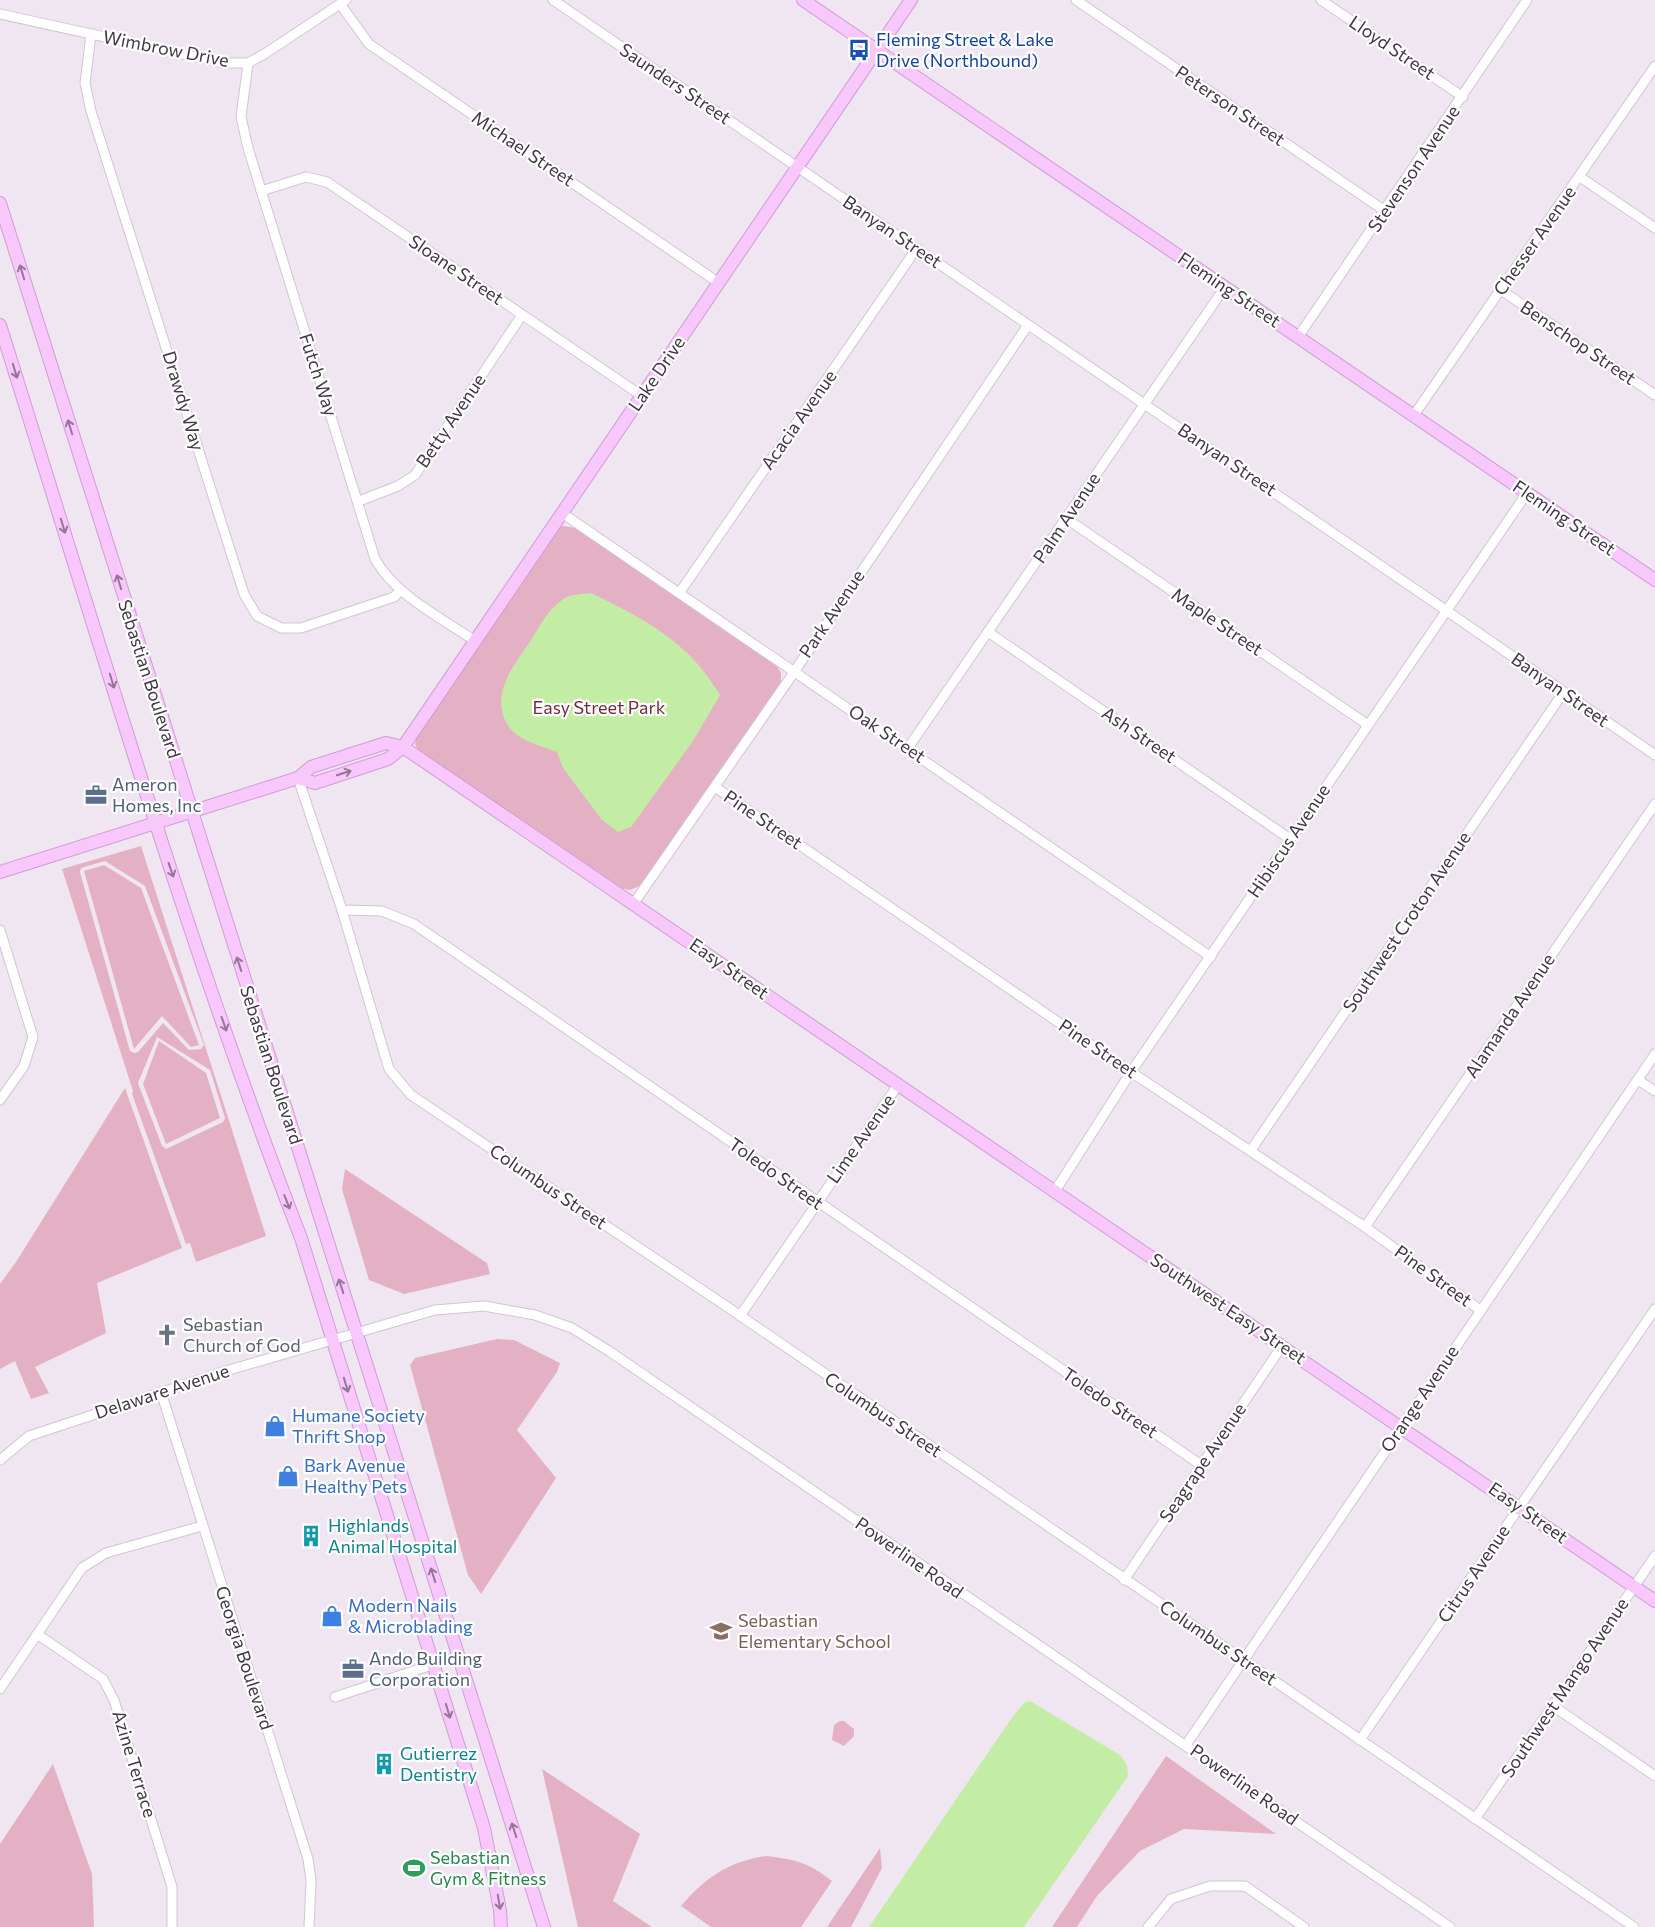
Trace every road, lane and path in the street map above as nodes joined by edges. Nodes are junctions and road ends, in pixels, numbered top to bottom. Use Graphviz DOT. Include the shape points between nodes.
graph roads {
  1 [pos="553,0"];
  2 [pos="803,0"];
  3 [pos="912,0"];
  4 [pos="1321,0"];
  5 [pos="1527,0"];
  6 [pos="343,2"];
  7 [pos="1081,2"];
  8 [pos="0,14"];
  9 [pos="90,34"];
  10 [pos="877,50"];
  11 [pos="248,63"];
  12 [pos="1655,66"];
  13 [pos="1463,97"];
  14 [pos="797,168"];
  15 [pos="1580,177"];
  16 [pos="261,191"];
  17 [pos="0,203"];
  18 [pos="1385,211"];
  19 [pos="1655,228"];
  20 [pos="917,248"];
  21 [pos="719,283"];
  22 [pos="1225,287"];
  23 [pos="1501,290"];
  24 [pos="522,315"];
  25 [pos="1028,324"];
  26 [pos="0,325"];
  27 [pos="1298,337"];
  28 [pos="1655,395"];
  29 [pos="642,396"];
  30 [pos="1144,404"];
  31 [pos="1414,416"];
  32 [pos="1528,493"];
  33 [pos="359,501"];
  34 [pos="562,513"];
  35 [pos="1067,519"];
  36 [pos="1655,580"];
  37 [pos="401,590"];
  38 [pos="680,592"];
  39 [pos="1447,610"];
  40 [pos="988,632"];
  41 [pos="475,641"];
  42 [pos="794,671"];
  43 [pos="1563,693"];
  44 [pos="1368,725"];
  45 [pos="403,747"];
  46 [pos="908,748"];
  47 [pos="1655,755"];
  48 [pos="298,778"];
  49 [pos="715,787"];
  50 [pos="1655,804"];
  51 [pos="191,812"];
  52 [pos="155,824"];
  53 [pos="1290,839"];
  54 [pos="0,872"];
  55 [pos="634,903"];
  56 [pos="342,910"];
  57 [pos="0,930"];
  58 [pos="1211,957"];
  59 [pos="1655,1054"];
  60 [pos="1131,1072"];
  61 [pos="1638,1080"];
  62 [pos="898,1085"];
  63 [pos="1655,1091"];
  64 [pos="0,1100"];
  65 [pos="1251,1150"];
  66 [pos="1054,1191"];
  67 [pos="817,1202"];
  68 [pos="1365,1227"];
  69 [pos="1655,1309"];
  70 [pos="1480,1310"];
  71 [pos="740,1316"];
  72 [pos="356,1332"];
  73 [pos="332,1339"];
  74 [pos="1282,1346"];
  75 [pos="161,1392"];
  76 [pos="1401,1426"];
  77 [pos="0,1460"];
  78 [pos="1201,1466"];
  79 [pos="1519,1507"];
  80 [pos="202,1526"];
  81 [pos="1655,1556"];
  82 [pos="1124,1580"];
  83 [pos="1634,1587"];
  84 [pos="1655,1601"];
  85 [pos="38,1634"];
  86 [pos="459,1656"];
  87 [pos="1244,1659"];
  88 [pos="434,1665"];
  89 [pos="0,1689"];
  90 [pos="335,1697"];
  91 [pos="1552,1706"];
  92 [pos="1360,1740"];
  93 [pos="1186,1745"];
  94 [pos="1655,1776"];
  95 [pos="1475,1819"];
  96 [pos="172,1927"];
  97 [pos="309,1927"];
  98 [pos="500,1927"];
  99 [pos="544,1927"];
  100 [pos="1148,1927"];
  101 [pos="1304,1927"];
  102 [pos="1450,1927"];
  103 [pos="1634,1927"];
  1 -- 14 [label="street, Saunders Street"];
  2 -- 10 [label="street, Fleming Street"];
  3 -- 10 [label="street, Lake Drive"];
  4 -- 13 [label="street, Lloyd Street"];
  5 -- 13 [label="street, Stevenson Avenue"];
  6 -- 11 [label="street, Wimbrow Drive"];
  6 -- 21 [label="street, Michael Street" via="369,44"];
  7 -- 18 [label="street, Peterson Street"];
  8 -- 9 [label="street, Wimbrow Drive"];
  9 -- 11 [label="street, Wimbrow Drive" via="223,63"];
  9 -- 37 [label="street, Drawdy Way" via="85,83 91,111 244,594 257,616 281,628 300,628 394,597"];
  10 -- 14 [label="street, Lake Drive"];
  10 -- 22 [label="street, Fleming Street"];
  11 -- 16 [label="street, Futch Way" via="241,117"];
  12 -- 15 [label="street, Chesser Avenue"];
  13 -- 18 [label="street, Stevenson Avenue"];
  14 -- 20 [label="street, Banyan Street"];
  14 -- 21 [label="street, Lake Drive"];
  15 -- 19 [label="street"];
  15 -- 23 [label="street, Chesser Avenue"];
  16 -- 24 [label="street, Sloane Street" via="306,177 327,182"];
  16 -- 33 [label="street, Futch Way"];
  51 -- 17 [label="street, Sebastian Boulevard, one-way"];
  18 -- 27 [label="street, Stevenson Avenue"];
  20 -- 25 [label="street, Banyan Street"];
  20 -- 38 [label="street, Acacia Avenue"];
  21 -- 29 [label="street, Lake Drive"];
  22 -- 27 [label="street, Fleming Street"];
  22 -- 30 [label="street, Palm Avenue"];
  23 -- 28 [label="street, Benschop Street"];
  23 -- 31 [label="street, Chesser Avenue"];
  24 -- 29 [label="street, Sloane Street"];
  24 -- 33 [label="street, Betty Avenue" via="416,475 398,486"];
  25 -- 30 [label="street, Banyan Street"];
  25 -- 42 [label="street, Park Avenue"];
  26 -- 52 [label="street, Sebastian Boulevard, one-way"];
  27 -- 31 [label="street, Fleming Street"];
  29 -- 34 [label="street, Lake Drive"];
  30 -- 35 [label="street, Palm Avenue"];
  30 -- 39 [label="street, Banyan Street"];
  31 -- 32 [label="street, Fleming Street"];
  32 -- 36 [label="street, Fleming Street"];
  32 -- 39 [label="street, Hibiscus Avenue"];
  33 -- 37 [label="street, Futch Way" via="375,559 384,574"];
  34 -- 38 [label="street, Oak Street"];
  34 -- 41 [label="street, Lake Drive"];
  35 -- 40 [label="street, Palm Avenue"];
  35 -- 44 [label="street, Maple Street"];
  37 -- 41 [label="street, Futch Way"];
  38 -- 42 [label="street, Oak Street"];
  39 -- 43 [label="street, Banyan Street"];
  39 -- 44 [label="street, Hibiscus Avenue"];
  40 -- 46 [label="street, Palm Avenue"];
  40 -- 53 [label="street, Ash Street"];
  41 -- 45 [label="street, Lake Drive"];
  42 -- 46 [label="street, Oak Street"];
  42 -- 49 [label="street, Park Avenue"];
  43 -- 47 [label="street, Banyan Street"];
  43 -- 65 [label="street, Southwest Croton Avenue"];
  44 -- 53 [label="street, Hibiscus Avenue"];
  45 -- 48 [label="street" via="386,743 311,767"];
  45 -- 55 [label="street, Easy Street"];
  46 -- 58 [label="street, Oak Street"];
  48 -- 51 [label="street"];
  48 -- 56 [label="street, Columbus Street"];
  49 -- 55 [label="street, Park Avenue"];
  49 -- 60 [label="street, Pine Street"];
  50 -- 68 [label="street, Alamanda Avenue"];
  51 -- 52 [label="street"];
  72 -- 51 [label="street, Sebastian Boulevard, one-way"];
  52 -- 54 [label="street"];
  52 -- 73 [label="street, Sebastian Boulevard, one-way" via="269,1157 301,1238"];
  53 -- 58 [label="street, Hibiscus Avenue"];
  55 -- 62 [label="street, Easy Street"];
  56 -- 67 [label="street, Toledo Street" via="382,910 414,924"];
  56 -- 71 [label="street, Columbus Street" via="389,1068 411,1095"];
  57 -- 64 [label="street" via="33,1037 24,1066"];
  58 -- 60 [label="street, Hibiscus Avenue"];
  59 -- 61 [label="street, Orange Avenue"];
  60 -- 65 [label="street, Pine Street"];
  60 -- 66 [label="street, Hibiscus Avenue"];
  61 -- 63 [label="street"];
  61 -- 70 [label="street, Orange Avenue"];
  62 -- 66 [label="street, Easy Street"];
  62 -- 67 [label="street, Lime Avenue"];
  65 -- 68 [label="street, Pine Street"];
  66 -- 74 [label="street, Southwest Easy Street"];
  67 -- 71 [label="street, Lime Avenue"];
  67 -- 78 [label="street, Toledo Street"];
  68 -- 70 [label="street, Pine Street"];
  69 -- 79 [label="street, Citrus Avenue"];
  70 -- 76 [label="street, Orange Avenue"];
  71 -- 82 [label="street, Columbus Street"];
  72 -- 73 [label="street, Powerline Road"];
  86 -- 72 [label="street, Sebastian Boulevard, one-way"];
  72 -- 93 [label="street, Powerline Road" via="435,1310 484,1306 535,1315 572,1328"];
  73 -- 75 [label="street, Delaware Avenue"];
  73 -- 88 [label="street, Sebastian Boulevard, one-way"];
  74 -- 76 [label="street, Southwest Easy Street"];
  74 -- 78 [label="street, Seagrape Avenue"];
  75 -- 77 [label="street, Delaware Avenue" via="30,1436"];
  75 -- 80 [label="street, Georgia Boulevard"];
  76 -- 79 [label="street, Easy Street"];
  76 -- 87 [label="street, Orange Avenue"];
  78 -- 82 [label="street, Seagrape Avenue"];
  79 -- 83 [label="street, Easy Street"];
  79 -- 92 [label="street, Citrus Avenue"];
  80 -- 85 [label="street" via="106,1553 82,1568"];
  80 -- 97 [label="street, Georgia Boulevard" via="308,1859 311,1881"];
  81 -- 83 [label="street, Southwest Mango Avenue"];
  82 -- 87 [label="street, Columbus Street"];
  83 -- 84 [label="street, Easy Street"];
  83 -- 91 [label="street, Southwest Mango Avenue"];
  85 -- 89 [label="street"];
  85 -- 96 [label="street, Azine Terrace" via="103,1679 114,1700 172,1887"];
  86 -- 88 [label="street"];
  99 -- 86 [label="street, Sebastian Boulevard, one-way"];
  87 -- 92 [label="street, Columbus Street"];
  87 -- 93 [label="street, Orange Avenue"];
  88 -- 90 [label="street"];
  88 -- 98 [label="street, Sebastian Boulevard, one-way" via="484,1828 500,1910"];
  91 -- 94 [label="street"];
  91 -- 95 [label="street, Southwest Mango Avenue"];
  92 -- 95 [label="street, Columbus Street"];
  93 -- 102 [label="street, Powerline Road"];
  95 -- 103 [label="street, Columbus Street"];
  100 -- 101 [label="street" via="1171,1900 1210,1886 1245,1886"];
}
